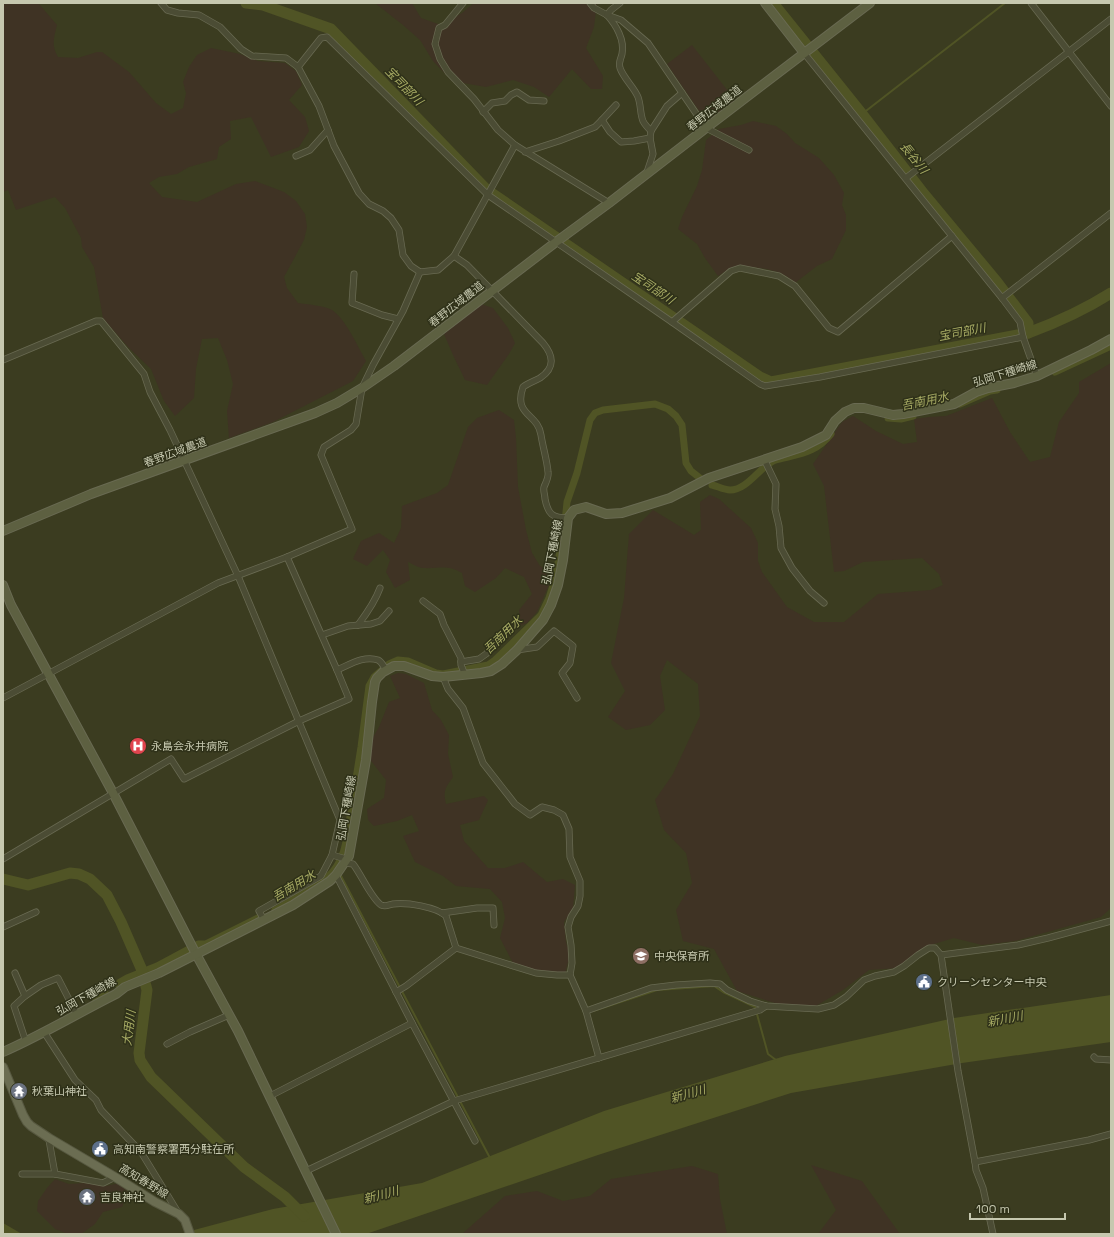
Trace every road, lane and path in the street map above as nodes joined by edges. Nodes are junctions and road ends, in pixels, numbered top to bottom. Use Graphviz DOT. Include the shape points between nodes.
graph roads {
  1 [pos="160,3"];
  2 [pos="463,3"];
  3 [pos="590,3"];
  4 [pos="620,3"];
  5 [pos="765,3"];
  6 [pos="870,3"];
  7 [pos="1031,3"];
  8 [pos="607,15"];
  9 [pos="1111,19"];
  10 [pos="1069,52"];
  11 [pos="804,53"];
  12 [pos="298,67"];
  13 [pos="682,93"];
  14 [pos="544,101"];
  15 [pos="616,105"];
  16 [pos="1111,106"];
  17 [pos="483,112"];
  18 [pos="602,120"];
  19 [pos="706,128"];
  20 [pos="328,130"];
  21 [pos="651,131"];
  22 [pos="650,138"];
  23 [pos="515,146"];
  24 [pos="749,150"];
  25 [pos="525,152"];
  26 [pos="296,156"];
  27 [pos="646,175"];
  28 [pos="906,178"];
  29 [pos="488,195"];
  30 [pos="609,203"];
  31 [pos="1111,213"];
  32 [pos="952,236"];
  33 [pos="557,241"];
  34 [pos="454,256"];
  35 [pos="420,272"];
  36 [pos="354,274"];
  37 [pos="492,291"];
  38 [pos="1003,297"];
  39 [pos="398,319"];
  40 [pos="672,322"];
  41 [pos="1022,336"];
  42 [pos="1111,339"];
  43 [pos="3,360"];
  44 [pos="1037,376"];
  45 [pos="362,388"];
  46 [pos="188,459"];
  47 [pos="766,463"];
  48 [pos="564,518"];
  49 [pos="3,531"];
  50 [pos="287,557"];
  51 [pos="238,576"];
  52 [pos="3,585"];
  53 [pos="380,588"];
  54 [pos="423,601"];
  55 [pos="824,603"];
  56 [pos="389,611"];
  57 [pos="358,625"];
  58 [pos="503,633"];
  59 [pos="322,635"];
  60 [pos="517,650"];
  61 [pos="461,664"];
  62 [pos="384,667"];
  63 [pos="337,670"];
  64 [pos="49,674"];
  65 [pos="464,674"];
  66 [pos="443,677"];
  67 [pos="3,698"];
  68 [pos="577,698"];
  69 [pos="299,721"];
  70 [pos="113,793"];
  71 [pos="333,855"];
  72 [pos="3,859"];
  73 [pos="344,862"];
  74 [pos="336,875"];
  75 [pos="36,912"];
  76 [pos="442,913"];
  77 [pos="264,919"];
  78 [pos="1111,921"];
  79 [pos="494,925"];
  80 [pos="3,927"];
  81 [pos="456,948"];
  82 [pos="193,949"];
  83 [pos="941,955"];
  84 [pos="15,973"];
  85 [pos="570,975"];
  86 [pos="396,992"];
  87 [pos="25,996"];
  88 [pos="766,1006"];
  89 [pos="586,1011"];
  90 [pos="76,1013"];
  91 [pos="229,1015"];
  92 [pos="412,1023"];
  93 [pos="44,1032"];
  94 [pos="25,1040"];
  95 [pos="167,1044"];
  96 [pos="3,1052"];
  97 [pos="1094,1057"];
  98 [pos="599,1058"];
  99 [pos="1111,1060"];
  100 [pos="3,1067"];
  101 [pos="270,1096"];
  102 [pos="454,1100"];
  103 [pos="1111,1134"];
  104 [pos="49,1138"];
  105 [pos="475,1141"];
  106 [pos="975,1162"];
  107 [pos="306,1171"];
  108 [pos="22,1174"];
  109 [pos="55,1174"];
  110 [pos="115,1176"];
  111 [pos="179,1214"];
  112 [pos="189,1230"];
  113 [pos="336,1234"];
  114 [pos="992,1234"];
  1 -- 12 [label="street" via="167,10 178,14 199,15 215,24 252,56 286,58"];
  2 -- 17 [label="street" via="445,25 439,28 435,44 448,72"];
  3 -- 8 [label="street"];
  4 -- 8 [label="street"];
  5 -- 11 [label="street"];
  6 -- 11 [label="street, 春野広域農道"];
  7 -- 10 [label="street"];
  8 -- 13 [label="street" via="621,20 648,43"];
  8 -- 21 [label="street" via="614,23 622,42 620,68 639,98 644,122"];
  9 -- 10 [label="street"];
  10 -- 16 [label="street"];
  10 -- 28 [label="street"];
  11 -- 19 [label="street, 春野広域農道"];
  11 -- 28 [label="street"];
  12 -- 20 [label="street" via="319,106"];
  12 -- 29 [label="street" via="320,38 327,37"];
  13 -- 19 [label="street"];
  13 -- 21 [label="street" via="667,106"];
  14 -- 17 [label="street" via="529,100 517,92 505,101 492,103"];
  15 -- 18 [label="street"];
  17 -- 23 [label="street"];
  18 -- 22 [label="street" via="621,142"];
  18 -- 25 [label="street" via="595,127"];
  19 -- 24 [label="street"];
  19 -- 27 [label="street, 春野広域農道"];
  20 -- 26 [label="street" via="310,150"];
  20 -- 35 [label="street" via="360,194 369,204 391,218 399,230 403,255 411,266"];
  21 -- 22 [label="street"];
  22 -- 27 [label="street" via="653,154"];
  23 -- 25 [label="street"];
  23 -- 29 [label="street"];
  25 -- 30 [label="street"];
  27 -- 30 [label="street, 春野広域農道"];
  28 -- 32 [label="street"];
  29 -- 33 [label="street"];
  29 -- 34 [label="street"];
  30 -- 33 [label="street, 春野広域農道"];
  31 -- 38 [label="street"];
  32 -- 38 [label="street"];
  32 -- 40 [label="street" via="838,332 829,328 795,286 779,276 740,268 731,271"];
  33 -- 37 [label="street, 春野広域農道"];
  33 -- 40 [label="street"];
  34 -- 35 [label="street" via="438,270"];
  34 -- 37 [label="street" via="467,265"];
  35 -- 39 [label="street"];
  36 -- 39 [label="street" via="352,303"];
  37 -- 45 [label="street, 春野広域農道"];
  37 -- 48 [label="street" via="551,354 552,360 547,372 523,387 520,395 523,410 541,433 549,474 544,489 547,507 554,516"];
  38 -- 41 [label="street" via="1020,322"];
  39 -- 45 [label="street"];
  40 -- 41 [label="street" via="765,386"];
  41 -- 44 [label="street"];
  42 -- 44 [label="street, 弘岡下種崎線"];
  43 -- 46 [label="street" via="101,320 144,374 150,392"];
  44 -- 47 [label="street, 弘岡下種崎線" via="976,392 954,404 903,414 893,415 854,408 835,421 826,435"];
  45 -- 46 [label="street, 春野広域農道" via="315,413"];
  45 -- 50 [label="street" via="356,424 324,447 321,455 352,529"];
  46 -- 49 [label="street, 春野広域農道" via="91,494"];
  46 -- 51 [label="street"];
  47 -- 48 [label="street, 弘岡下種崎線" via="709,478 670,498 622,513 606,514 586,507 574,510"];
  47 -- 55 [label="street" via="776,484 775,509 781,548 792,568 810,591"];
  48 -- 60 [label="street, 弘岡下種崎線" via="563,560 551,605 543,620"];
  50 -- 51 [label="street"];
  50 -- 59 [label="street"];
  51 -- 64 [label="street" via="218,583"];
  51 -- 69 [label="street"];
  52 -- 64 [label="street" via="10,605"];
  53 -- 57 [label="street"];
  54 -- 61 [label="street" via="440,614 461,658"];
  56 -- 57 [label="street" via="380,621"];
  57 -- 59 [label="street"];
  58 -- 61 [label="street" via="486,654 479,659"];
  59 -- 63 [label="street"];
  60 -- 65 [label="street, 弘岡下種崎線" via="491,671"];
  60 -- 68 [label="street" via="537,647 554,631 573,646 570,662 562,673"];
  61 -- 65 [label="street"];
  62 -- 63 [label="street" via="378,660 363,659"];
  62 -- 66 [label="street, 弘岡下種崎線" via="404,666 432,676"];
  62 -- 73 [label="street, 弘岡下種崎線" via="374,687 366,760 349,856"];
  63 -- 69 [label="street" via="349,699"];
  64 -- 67 [label="street"];
  64 -- 70 [label="street"];
  65 -- 66 [label="street, 弘岡下種崎線"];
  66 -- 85 [label="street" via="448,689 464,708 483,763 516,804 530,815 542,807 554,810 563,815 569,829 570,857 580,881 578,906 568,927 572,963"];
  69 -- 70 [label="street" via="184,779 171,759"];
  69 -- 71 [label="street" via="340,820"];
  70 -- 72 [label="street"];
  70 -- 82 [label="street"];
  71 -- 73 [label="street"];
  71 -- 77 [label="street" via="321,876 259,911"];
  73 -- 74 [label="street, 弘岡下種崎線"];
  73 -- 76 [label="street" via="353,864 376,901 382,906 416,904"];
  74 -- 77 [label="street, 弘岡下種崎線" via="293,905"];
  74 -- 86 [label="street"];
  75 -- 80 [label="street"];
  76 -- 79 [label="street" via="493,908"];
  76 -- 81 [label="street" via="446,916"];
  77 -- 82 [label="street, 弘岡下種崎線"];
  78 -- 83 [label="street" via="1018,945"];
  81 -- 85 [label="street" via="536,973"];
  81 -- 86 [label="street"];
  82 -- 90 [label="street, 弘岡下種崎線" via="160,973 125,987"];
  82 -- 91 [label="street"];
  83 -- 88 [label="street" via="935,948 929,948 894,972 864,980 834,1005 818,1009"];
  83 -- 106 [label="street" via="958,1071"];
  84 -- 87 [label="street"];
  85 -- 89 [label="street"];
  86 -- 92 [label="street"];
  87 -- 90 [label="street" via="58,978"];
  87 -- 94 [label="street" via="14,1006"];
  88 -- 89 [label="street" via="750,1002 720,984 710,983 651,988"];
  88 -- 98 [label="street" via="760,1010"];
  89 -- 98 [label="street"];
  90 -- 93 [label="street, 弘岡下種崎線"];
  91 -- 95 [label="street"];
  91 -- 101 [label="street"];
  92 -- 101 [label="street"];
  92 -- 102 [label="street"];
  93 -- 94 [label="street, 弘岡下種崎線"];
  93 -- 111 [label="street" via="75,1080 141,1152"];
  94 -- 96 [label="street, 弘岡下種崎線"];
  97 -- 99 [label="street"];
  98 -- 102 [label="street"];
  100 -- 104 [label="main road, 高知春野線" via="27,1122"];
  101 -- 107 [label="street"];
  102 -- 105 [label="street"];
  102 -- 107 [label="street"];
  103 -- 106 [label="street"];
  104 -- 109 [label="street"];
  104 -- 110 [label="main road, 高知春野線"];
  106 -- 114 [label="street"];
  107 -- 113 [label="street"];
  108 -- 109 [label="street"];
  109 -- 110 [label="street" via="103,1183"];
  110 -- 111 [label="main road, 高知春野線"];
  111 -- 112 [label="main road, 高知春野線"];
}
